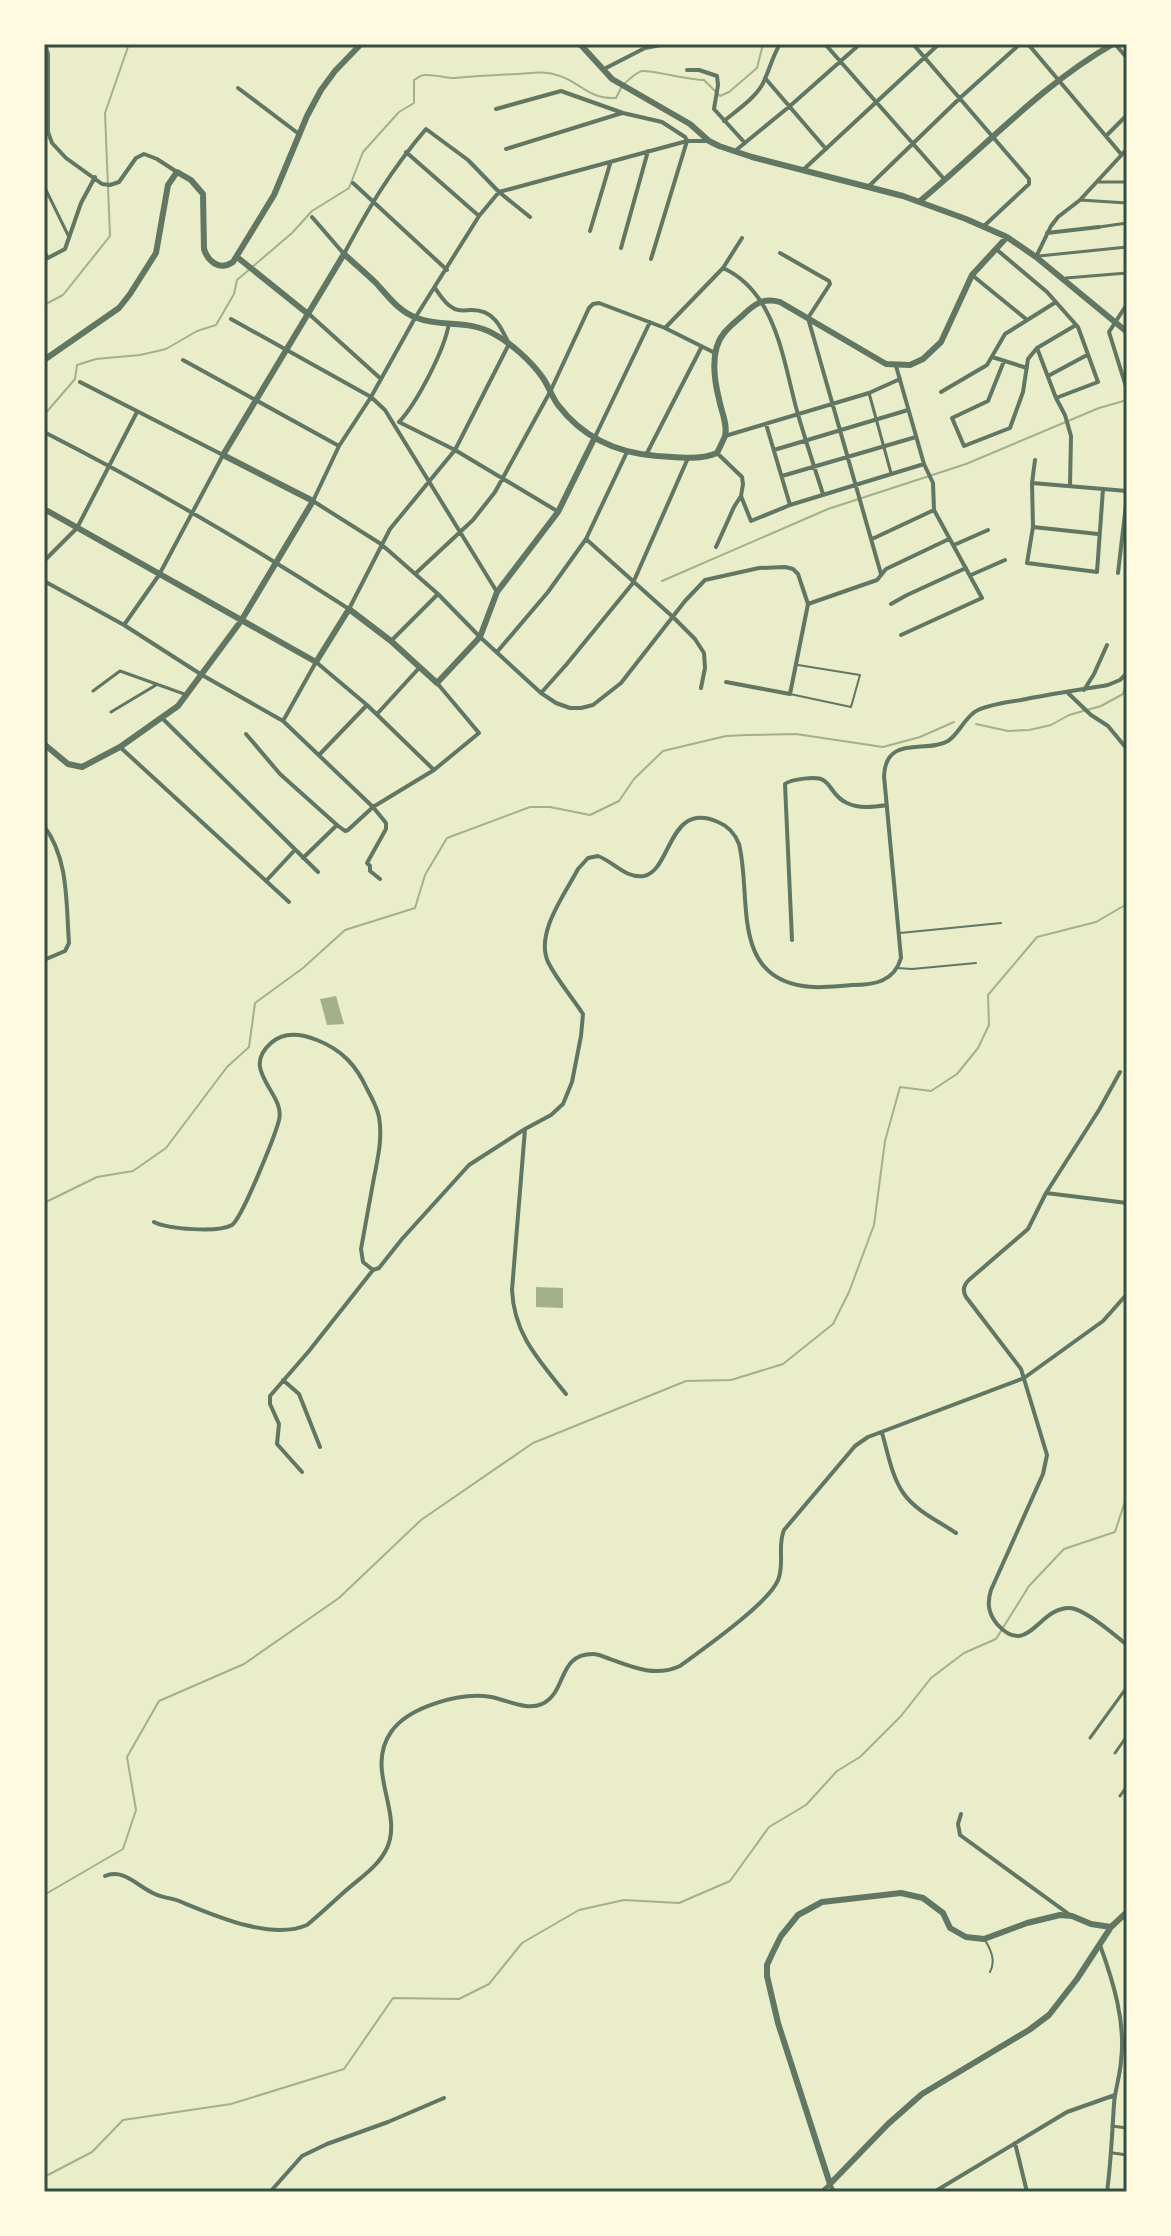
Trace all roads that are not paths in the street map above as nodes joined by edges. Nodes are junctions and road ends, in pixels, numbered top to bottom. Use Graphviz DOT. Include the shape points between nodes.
graph roads {
  1 [pos="45,44"];
  2 [pos="361,44"];
  3 [pos="580,44"];
  4 [pos="666,44"];
  5 [pos="780,44"];
  6 [pos="825,44"];
  7 [pos="860,44"];
  8 [pos="913,44"];
  9 [pos="939,44"];
  10 [pos="1020,44"];
  11 [pos="1028,44"];
  12 [pos="1114,44"];
  13 [pos="925,57"];
  14 [pos="1127,58"];
  15 [pos="841,61"];
  16 [pos="602,70"];
  17 [pos="687,70"];
  18 [pos="765,77"];
  19 [pos="1060,80"];
  20 [pos="238,88"];
  21 [pos="960,98"];
  22 [pos="46,99"];
  23 [pos="876,102"];
  24 [pos="790,106"];
  25 [pos="496,109"];
  26 [pos="623,113"];
  27 [pos="1127,115"];
  28 [pos="724,121"];
  29 [pos="299,134"];
  30 [pos="1106,136"];
  31 [pos="994,137"];
  32 [pos="687,141"];
  33 [pos="709,141"];
  34 [pos="745,143"];
  35 [pos="912,143"];
  36 [pos="506,149"];
  37 [pos="826,149"];
  38 [pos="1127,149"];
  39 [pos="648,151"];
  40 [pos="735,151"];
  41 [pos="406,152"];
  42 [pos="1121,154"];
  43 [pos="610,163"];
  44 [pos="803,170"];
  45 [pos="177,172"];
  46 [pos="95,177"];
  47 [pos="945,180"];
  48 [pos="1097,182"];
  49 [pos="1127,182"];
  50 [pos="353,183"];
  51 [pos="869,186"];
  52 [pos="45,189"];
  53 [pos="499,192"];
  54 [pos="1080,200"];
  55 [pos="372,201"];
  56 [pos="920,201"];
  57 [pos="1127,203"];
  58 [pos="479,216"];
  59 [pos="312,217"];
  60 [pos="530,217"];
  61 [pos="1127,223"];
  62 [pos="984,226"];
  63 [pos="1099,227"];
  64 [pos="590,231"];
  65 [pos="1047,233"];
  66 [pos="69,237"];
  67 [pos="1007,237"];
  68 [pos="742,238"];
  69 [pos="1127,247"];
  70 [pos="621,248"];
  71 [pos="995,248"];
  72 [pos="44,250"];
  73 [pos="780,253"];
  74 [pos="344,254"];
  75 [pos="1036,257"];
  76 [pos="46,259"];
  77 [pos="240,259"];
  78 [pos="651,259"];
  79 [pos="723,268"];
  80 [pos="447,270"];
  81 [pos="1127,273"];
  82 [pos="972,275"];
  83 [pos="1062,279"];
  84 [pos="435,288"];
  85 [pos="762,301"];
  86 [pos="1056,302"];
  87 [pos="1127,304"];
  88 [pos="308,314"];
  89 [pos="415,318"];
  90 [pos="808,318"];
  91 [pos="231,319"];
  92 [pos="1026,319"];
  93 [pos="650,322"];
  94 [pos="1114,322"];
  95 [pos="449,323"];
  96 [pos="1076,325"];
  97 [pos="665,328"];
  98 [pos="1127,332"];
  99 [pos="509,344"];
  100 [pos="701,348"];
  101 [pos="1037,348"];
  102 [pos="286,351"];
  103 [pos="715,353"];
  104 [pos="1087,355"];
  105 [pos="992,357"];
  106 [pos="44,360"];
  107 [pos="183,360"];
  108 [pos="1004,361"];
  109 [pos="896,366"];
  110 [pos="1027,368"];
  111 [pos="1048,376"];
  112 [pos="381,379"];
  113 [pos="900,379"];
  114 [pos="80,382"];
  115 [pos="1127,390"];
  116 [pos="550,392"];
  117 [pos="941,392"];
  118 [pos="869,393"];
  119 [pos="371,397"];
  120 [pos="1056,398"];
  121 [pos="256,401"];
  122 [pos="833,404"];
  123 [pos="908,410"];
  124 [pos="137,412"];
  125 [pos="798,414"];
  126 [pos="876,420"];
  127 [pos="396,424"];
  128 [pos="766,424"];
  129 [pos="841,430"];
  130 [pos="44,432"];
  131 [pos="725,436"];
  132 [pos="916,437"];
  133 [pos="594,439"];
  134 [pos="806,441"];
  135 [pos="339,446"];
  136 [pos="884,446"];
  137 [pos="455,450"];
  138 [pos="774,450"];
  139 [pos="627,452"];
  140 [pos="717,453"];
  141 [pos="223,455"];
  142 [pos="646,455"];
  143 [pos="849,457"];
  144 [pos="688,458"];
  145 [pos="1035,460"];
  146 [pos="924,464"];
  147 [pos="109,465"];
  148 [pos="814,467"];
  149 [pos="891,473"];
  150 [pos="782,476"];
  151 [pos="503,479"];
  152 [pos="429,482"];
  153 [pos="856,483"];
  154 [pos="1032,483"];
  155 [pos="1070,486"];
  156 [pos="1103,489"];
  157 [pos="823,494"];
  158 [pos="1127,494"];
  159 [pos="741,496"];
  160 [pos="313,501"];
  161 [pos="790,505"];
  162 [pos="44,509"];
  163 [pos="934,510"];
  164 [pos="558,512"];
  165 [pos="193,514"];
  166 [pos="1033,527"];
  167 [pos="77,528"];
  168 [pos="988,530"];
  169 [pos="1125,530"];
  170 [pos="461,532"];
  171 [pos="1098,534"];
  172 [pos="586,539"];
  173 [pos="872,539"];
  174 [pos="949,539"];
  175 [pos="381,544"];
  176 [pos="953,546"];
  177 [pos="716,547"];
  178 [pos="1005,560"];
  179 [pos="44,561"];
  180 [pos="277,562"];
  181 [pos="1119,564"];
  182 [pos="1127,567"];
  183 [pos="966,568"];
  184 [pos="1118,573"];
  185 [pos="415,574"];
  186 [pos="881,574"];
  187 [pos="159,575"];
  188 [pos="970,576"];
  189 [pos="44,581"];
  190 [pos="633,583"];
  191 [pos="497,592"];
  192 [pos="438,594"];
  193 [pos="808,604"];
  194 [pos="891,604"];
  195 [pos="349,609"];
  196 [pos="673,617"];
  197 [pos="241,621"];
  198 [pos="124,625"];
  199 [pos="901,635"];
  200 [pos="480,637"];
  201 [pos="391,641"];
  202 [pos="1107,645"];
  203 [pos="497,652"];
  204 [pos="316,662"];
  205 [pos="797,664"];
  206 [pos="420,667"];
  207 [pos="1127,673"];
  208 [pos="202,675"];
  209 [pos="726,682"];
  210 [pos="437,683"];
  211 [pos="157,685"];
  212 [pos="701,688"];
  213 [pos="1084,690"];
  214 [pos="93,691"];
  215 [pos="1067,692"];
  216 [pos="541,693"];
  217 [pos="790,694"];
  218 [pos="188,696"];
  219 [pos="367,705"];
  220 [pos="111,712"];
  221 [pos="377,714"];
  222 [pos="162,718"];
  223 [pos="283,721"];
  224 [pos="246,734"];
  225 [pos="44,744"];
  226 [pos="120,747"];
  227 [pos="1127,749"];
  228 [pos="319,755"];
  229 [pos="434,770"];
  230 [pos="887,805"];
  231 [pos="373,807"];
  232 [pos="44,826"];
  233 [pos="339,826"];
  234 [pos="295,850"];
  235 [pos="303,858"];
  236 [pos="318,872"];
  237 [pos="380,879"];
  238 [pos="266,881"];
  239 [pos="289,902"];
  240 [pos="1001,923"];
  241 [pos="900,933"];
  242 [pos="792,940"];
  243 [pos="44,960"];
  244 [pos="976,963"];
  245 [pos="897,968"];
  246 [pos="1120,1072"];
  247 [pos="525,1129"];
  248 [pos="1046,1193"];
  249 [pos="1127,1203"];
  250 [pos="154,1222"];
  251 [pos="373,1270"];
  252 [pos="1127,1294"];
  253 [pos="1024,1378"];
  254 [pos="283,1380"];
  255 [pos="566,1394"];
  256 [pos="882,1433"];
  257 [pos="320,1447"];
  258 [pos="302,1472"];
  259 [pos="956,1533"];
  260 [pos="1127,1645"];
  261 [pos="1127,1687"];
  262 [pos="1127,1736"];
  263 [pos="1090,1738"];
  264 [pos="1115,1753"];
  265 [pos="1127,1786"];
  266 [pos="1120,1796"];
  267 [pos="961,1814"];
  268 [pos="105,1876"];
  269 [pos="1127,1912"];
  270 [pos="1072,1916"];
  271 [pos="1111,1927"];
  272 [pos="984,1939"];
  273 [pos="1100,1945"];
  274 [pos="990,1972"];
  275 [pos="1115,2095"];
  276 [pos="444,2098"];
  277 [pos="1112,2126"];
  278 [pos="1127,2128"];
  279 [pos="1015,2143"];
  280 [pos="1113,2153"];
  281 [pos="1127,2155"];
  282 [pos="830,2184"];
  283 [pos="270,2192"];
  284 [pos="821,2192"];
  285 [pos="834,2192"];
  286 [pos="934,2192"];
  287 [pos="1027,2192"];
  288 [pos="1107,2192"];
  1 -- 22 [label="street"];
  2 -- 29 [label="street" via="328,79"];
  3 -- 16 [label="street"];
  4 -- 16 [label="street" via="645,48"];
  5 -- 18 [label="street"];
  6 -- 15 [label="street"];
  7 -- 15 [label="street"];
  8 -- 13 [label="street"];
  9 -- 13 [label="street"];
  10 -- 21 [label="street"];
  11 -- 19 [label="street"];
  12 -- 14 [label="street"];
  12 -- 19 [label="street"];
  13 -- 21 [label="street"];
  13 -- 23 [label="street"];
  15 -- 23 [label="street"];
  15 -- 24 [label="street"];
  16 -- 33 [label="street"];
  17 -- 28 [label="street" via="717,76 713,104"];
  18 -- 24 [label="street"];
  18 -- 28 [label="street" via="758,92"];
  19 -- 30 [label="street"];
  19 -- 31 [label="street"];
  20 -- 29 [label="street"];
  21 -- 31 [label="street"];
  21 -- 35 [label="street"];
  22 -- 46 [label="street" via="52,143"];
  23 -- 35 [label="street"];
  23 -- 37 [label="street"];
  24 -- 34 [label="street"];
  24 -- 37 [label="street"];
  25 -- 26 [label="street" via="561,91"];
  26 -- 32 [label="street" via="662,122"];
  26 -- 36 [label="street"];
  27 -- 30 [label="street"];
  28 -- 34 [label="street"];
  29 -- 77 [label="street"];
  30 -- 42 [label="street"];
  31 -- 47 [label="street"];
  31 -- 62 [label="street" via="1029,184"];
  32 -- 33 [label="street"];
  32 -- 39 [label="street"];
  32 -- 78 [label="street"];
  33 -- 40 [label="street"];
  34 -- 40 [label="street"];
  35 -- 47 [label="street"];
  35 -- 51 [label="street"];
  37 -- 44 [label="street"];
  38 -- 42 [label="street"];
  39 -- 43 [label="street"];
  39 -- 70 [label="street"];
  40 -- 44 [label="street"];
  41 -- 53 [label="street" via="426,129"];
  41 -- 55 [label="street"];
  41 -- 58 [label="street"];
  42 -- 48 [label="street"];
  43 -- 53 [label="street"];
  43 -- 64 [label="street"];
  44 -- 51 [label="street"];
  45 -- 46 [label="street" via="144,154 119,182 102,184"];
  45 -- 77 [label="street" via="203,194 204,249 209,259 218,265"];
  45 -- 106 [label="street" via="168,185 156,253 130,294 119,308"];
  46 -- 66 [label="street"];
  47 -- 56 [label="street"];
  48 -- 49 [label="street"];
  48 -- 54 [label="street"];
  50 -- 55 [label="street"];
  51 -- 56 [label="street"];
  52 -- 66 [label="street"];
  53 -- 58 [label="street"];
  53 -- 60 [label="street"];
  54 -- 57 [label="street"];
  54 -- 65 [label="street"];
  55 -- 74 [label="street"];
  55 -- 80 [label="street"];
  56 -- 62 [label="street"];
  58 -- 80 [label="street"];
  59 -- 74 [label="street"];
  61 -- 63 [label="street"];
  62 -- 67 [label="street"];
  63 -- 65 [label="street"];
  65 -- 75 [label="street"];
  66 -- 76 [label="street" via="65,249"];
  67 -- 71 [label="street"];
  67 -- 75 [label="street"];
  68 -- 79 [label="street"];
  69 -- 75 [label="street"];
  71 -- 82 [label="street"];
  71 -- 86 [label="street"];
  72 -- 76 [label="street"];
  73 -- 90 [label="street" via="829,281"];
  74 -- 88 [label="street"];
  74 -- 89 [label="street"];
  75 -- 83 [label="street"];
  77 -- 88 [label="street"];
  79 -- 85 [label="street" via="745,280"];
  79 -- 97 [label="street"];
  80 -- 84 [label="street"];
  81 -- 83 [label="street"];
  82 -- 92 [label="street"];
  82 -- 109 [label="street" via="941,342 923,359"];
  83 -- 94 [label="street"];
  84 -- 89 [label="street"];
  84 -- 99 [label="street" via="449,307 492,315"];
  85 -- 90 [label="street" via="780,302"];
  85 -- 103 [label="street" via="724,333"];
  85 -- 125 [label="street"];
  86 -- 92 [label="street"];
  86 -- 96 [label="street"];
  87 -- 94 [label="street"];
  88 -- 102 [label="street"];
  88 -- 112 [label="street"];
  89 -- 95 [label="street"];
  89 -- 112 [label="street"];
  90 -- 109 [label="street"];
  90 -- 122 [label="street"];
  91 -- 102 [label="street"];
  92 -- 105 [label="street" via="1005,334"];
  93 -- 97 [label="street"];
  93 -- 116 [label="street" via="593,304"];
  93 -- 133 [label="street"];
  94 -- 98 [label="street"];
  94 -- 115 [label="street" via="1109,332"];
  95 -- 99 [label="street" via="476,326"];
  95 -- 127 [label="street" via="418,394"];
  96 -- 101 [label="street"];
  96 -- 104 [label="street"];
  97 -- 100 [label="street"];
  99 -- 116 [label="street"];
  99 -- 137 [label="street"];
  100 -- 103 [label="street"];
  100 -- 142 [label="street"];
  101 -- 110 [label="street"];
  101 -- 111 [label="street"];
  102 -- 119 [label="street"];
  102 -- 121 [label="street"];
  103 -- 131 [label="street"];
  104 -- 111 [label="street"];
  104 -- 120 [label="street" via="1098,382"];
  105 -- 108 [label="street"];
  105 -- 117 [label="street"];
  107 -- 121 [label="street"];
  108 -- 110 [label="street"];
  108 -- 110 [label="street" via="988,401 952,418 964,446 1010,428"];
  109 -- 113 [label="street"];
  111 -- 120 [label="street"];
  112 -- 119 [label="street"];
  113 -- 118 [label="street"];
  113 -- 123 [label="street"];
  114 -- 124 [label="street"];
  116 -- 133 [label="street" via="568,418"];
  116 -- 151 [label="street"];
  118 -- 122 [label="street"];
  118 -- 126 [label="street"];
  119 -- 127 [label="street"];
  119 -- 135 [label="street"];
  120 -- 155 [label="street" via="1071,436"];
  121 -- 135 [label="street"];
  121 -- 141 [label="street"];
  122 -- 125 [label="street"];
  122 -- 129 [label="street"];
  123 -- 126 [label="street"];
  123 -- 132 [label="street"];
  124 -- 141 [label="street"];
  124 -- 147 [label="street"];
  125 -- 128 [label="street"];
  125 -- 134 [label="street"];
  126 -- 129 [label="street"];
  126 -- 136 [label="street"];
  127 -- 137 [label="street"];
  127 -- 152 [label="street"];
  128 -- 131 [label="street"];
  128 -- 138 [label="street"];
  129 -- 134 [label="street"];
  129 -- 143 [label="street"];
  130 -- 147 [label="street"];
  131 -- 140 [label="street"];
  132 -- 136 [label="street"];
  132 -- 146 [label="street"];
  133 -- 139 [label="street"];
  133 -- 164 [label="street"];
  134 -- 138 [label="street"];
  134 -- 148 [label="street"];
  135 -- 160 [label="street"];
  136 -- 143 [label="street"];
  136 -- 149 [label="street"];
  137 -- 151 [label="street"];
  137 -- 152 [label="street"];
  138 -- 150 [label="street"];
  139 -- 142 [label="street"];
  139 -- 172 [label="street"];
  140 -- 144 [label="street"];
  140 -- 159 [label="street" via="742,477"];
  141 -- 160 [label="street"];
  141 -- 165 [label="street"];
  142 -- 144 [label="street"];
  143 -- 148 [label="street"];
  143 -- 153 [label="street"];
  144 -- 190 [label="street"];
  145 -- 154 [label="street"];
  146 -- 149 [label="street"];
  146 -- 163 [label="street" via="933,483"];
  147 -- 165 [label="street"];
  147 -- 167 [label="street"];
  148 -- 150 [label="street"];
  148 -- 157 [label="street"];
  149 -- 153 [label="street"];
  150 -- 161 [label="street"];
  151 -- 164 [label="street"];
  151 -- 170 [label="street"];
  152 -- 170 [label="street"];
  152 -- 175 [label="street"];
  153 -- 157 [label="street"];
  153 -- 173 [label="street"];
  154 -- 155 [label="street"];
  154 -- 166 [label="street"];
  155 -- 156 [label="street"];
  156 -- 158 [label="street"];
  156 -- 171 [label="street"];
  157 -- 161 [label="street"];
  158 -- 169 [label="street"];
  159 -- 161 [label="street" via="751,521"];
  159 -- 177 [label="street"];
  160 -- 175 [label="street"];
  160 -- 180 [label="street"];
  162 -- 167 [label="street"];
  163 -- 173 [label="street"];
  163 -- 174 [label="street"];
  164 -- 191 [label="street"];
  165 -- 180 [label="street"];
  165 -- 187 [label="street"];
  166 -- 171 [label="street"];
  166 -- 171 [label="street" via="1027,563 1097,572"];
  167 -- 179 [label="street"];
  167 -- 187 [label="street"];
  168 -- 176 [label="street"];
  169 -- 181 [label="street"];
  170 -- 185 [label="street"];
  170 -- 191 [label="street"];
  172 -- 190 [label="street"];
  172 -- 203 [label="street"];
  173 -- 186 [label="street"];
  174 -- 176 [label="street"];
  174 -- 186 [label="street"];
  175 -- 185 [label="street"];
  175 -- 195 [label="street"];
  176 -- 183 [label="street"];
  178 -- 188 [label="street"];
  180 -- 195 [label="street"];
  180 -- 197 [label="street"];
  181 -- 182 [label="street"];
  181 -- 184 [label="street"];
  183 -- 188 [label="street"];
  183 -- 194 [label="street"];
  185 -- 192 [label="street"];
  186 -- 193 [label="street" via="877,580"];
  187 -- 197 [label="street"];
  187 -- 198 [label="street"];
  188 -- 199 [label="street" via="982,598"];
  189 -- 198 [label="street"];
  190 -- 196 [label="street"];
  190 -- 216 [label="street"];
  191 -- 200 [label="street"];
  192 -- 200 [label="street"];
  192 -- 201 [label="street"];
  193 -- 196 [label="street" via="793,569 759,568 705,580"];
  193 -- 205 [label="street"];
  195 -- 201 [label="street"];
  195 -- 204 [label="street"];
  196 -- 212 [label="street" via="704,653"];
  196 -- 216 [label="street" via="621,683 593,705 570,708"];
  197 -- 204 [label="street"];
  197 -- 208 [label="street"];
  198 -- 208 [label="street"];
  200 -- 203 [label="street"];
  200 -- 210 [label="street"];
  201 -- 206 [label="street"];
  202 -- 213 [label="street"];
  203 -- 216 [label="street"];
  204 -- 219 [label="street"];
  204 -- 223 [label="street"];
  205 -- 217 [label="street"];
  205 -- 217 [label="lane" via="860,675 851,707"];
  206 -- 210 [label="street"];
  206 -- 221 [label="street"];
  207 -- 213 [label="street" via="1113,683"];
  208 -- 218 [label="street"];
  208 -- 223 [label="street"];
  209 -- 217 [label="street"];
  210 -- 229 [label="street" via="479,733"];
  211 -- 214 [label="street" via="120,671"];
  211 -- 218 [label="street"];
  211 -- 220 [label="street"];
  213 -- 215 [label="street"];
  215 -- 227 [label="street"];
  215 -- 230 [label="street" via="979,710 950,740 905,748 885,769"];
  218 -- 222 [label="street"];
  219 -- 221 [label="street"];
  219 -- 228 [label="street"];
  221 -- 229 [label="street"];
  222 -- 226 [label="street"];
  222 -- 234 [label="street"];
  223 -- 228 [label="street"];
  224 -- 233 [label="street" via="280,774"];
  225 -- 226 [label="street" via="68,764 82,767"];
  226 -- 238 [label="street"];
  228 -- 231 [label="street"];
  229 -- 231 [label="street"];
  230 -- 241 [label="street"];
  230 -- 242 [label="street" via="852,805 820,779 785,784"];
  231 -- 233 [label="street" via="348,830"];
  231 -- 237 [label="street" via="387,826 367,863"];
  232 -- 243 [label="street" via="63,869 69,943 65,951"];
  233 -- 235 [label="street"];
  234 -- 235 [label="street"];
  234 -- 238 [label="street"];
  235 -- 236 [label="street"];
  238 -- 239 [label="street"];
  240 -- 241 [label="lane"];
  241 -- 245 [label="street"];
  244 -- 245 [label="lane"];
  245 -- 247 [label="street" via="877,984 805,986 785,981 761,964 748,931 739,844 717,821 683,824 646,875 625,873 598,856 588,858 544,940 549,963 583,1014 572,1082 559,1109"];
  246 -- 248 [label="street"];
  247 -- 251 [label="street" via="469,1165"];
  247 -- 255 [label="street" via="514,1311 523,1337"];
  248 -- 249 [label="street"];
  248 -- 253 [label="street" via="1025,1234 964,1286 966,1297"];
  250 -- 251 [label="street" via="168,1228 212,1228 227,1227 238,1218 279,1120 279,1104 261,1073 263,1054 276,1039 301,1035 329,1045 350,1061 377,1110 379,1150 361,1249 363,1262"];
  251 -- 254 [label="street"];
  252 -- 253 [label="street" via="1103,1321"];
  253 -- 256 [label="street"];
  253 -- 260 [label="street" via="1046,1463 988,1599 989,1610 997,1624 1020,1636 1052,1612 1076,1609"];
  254 -- 257 [label="street" via="299,1394"];
  254 -- 258 [label="street" via="270,1396 279,1424 276,1441"];
  256 -- 259 [label="street" via="903,1494"];
  256 -- 268 [label="street" via="855,1446 784,1530 781,1572 768,1596 680,1666 654,1673 585,1655 569,1664 554,1694 543,1703 524,1706 491,1697 460,1697 443,1700 400,1723 381,1759 392,1827 386,1852 307,1925 285,1930 238,1923 157,1895 124,1875"];
  261 -- 263 [label="street"];
  262 -- 264 [label="street"];
  265 -- 266 [label="street"];
  267 -- 270 [label="street" via="960,1835"];
  269 -- 271 [label="street"];
  270 -- 271 [label="street"];
  270 -- 272 [label="street" via="1050,1917"];
  271 -- 273 [label="street"];
  272 -- 274 [label="lane" via="993,1960"];
  272 -- 282 [label="street" via="958,1934 923,1898 901,1893 822,1902 798,1915 781,1936 767,1965 769,1992"];
  273 -- 275 [label="street" via="1121,2025"];
  273 -- 282 [label="street" via="1049,2015 922,2094"];
  275 -- 277 [label="street"];
  275 -- 279 [label="street" via="1067,2112"];
  276 -- 283 [label="street" via="302,2156"];
  277 -- 278 [label="street"];
  277 -- 280 [label="street"];
  279 -- 286 [label="street"];
  279 -- 287 [label="street"];
  280 -- 281 [label="street"];
  280 -- 288 [label="street"];
  282 -- 284 [label="street"];
  282 -- 285 [label="street"];
}
